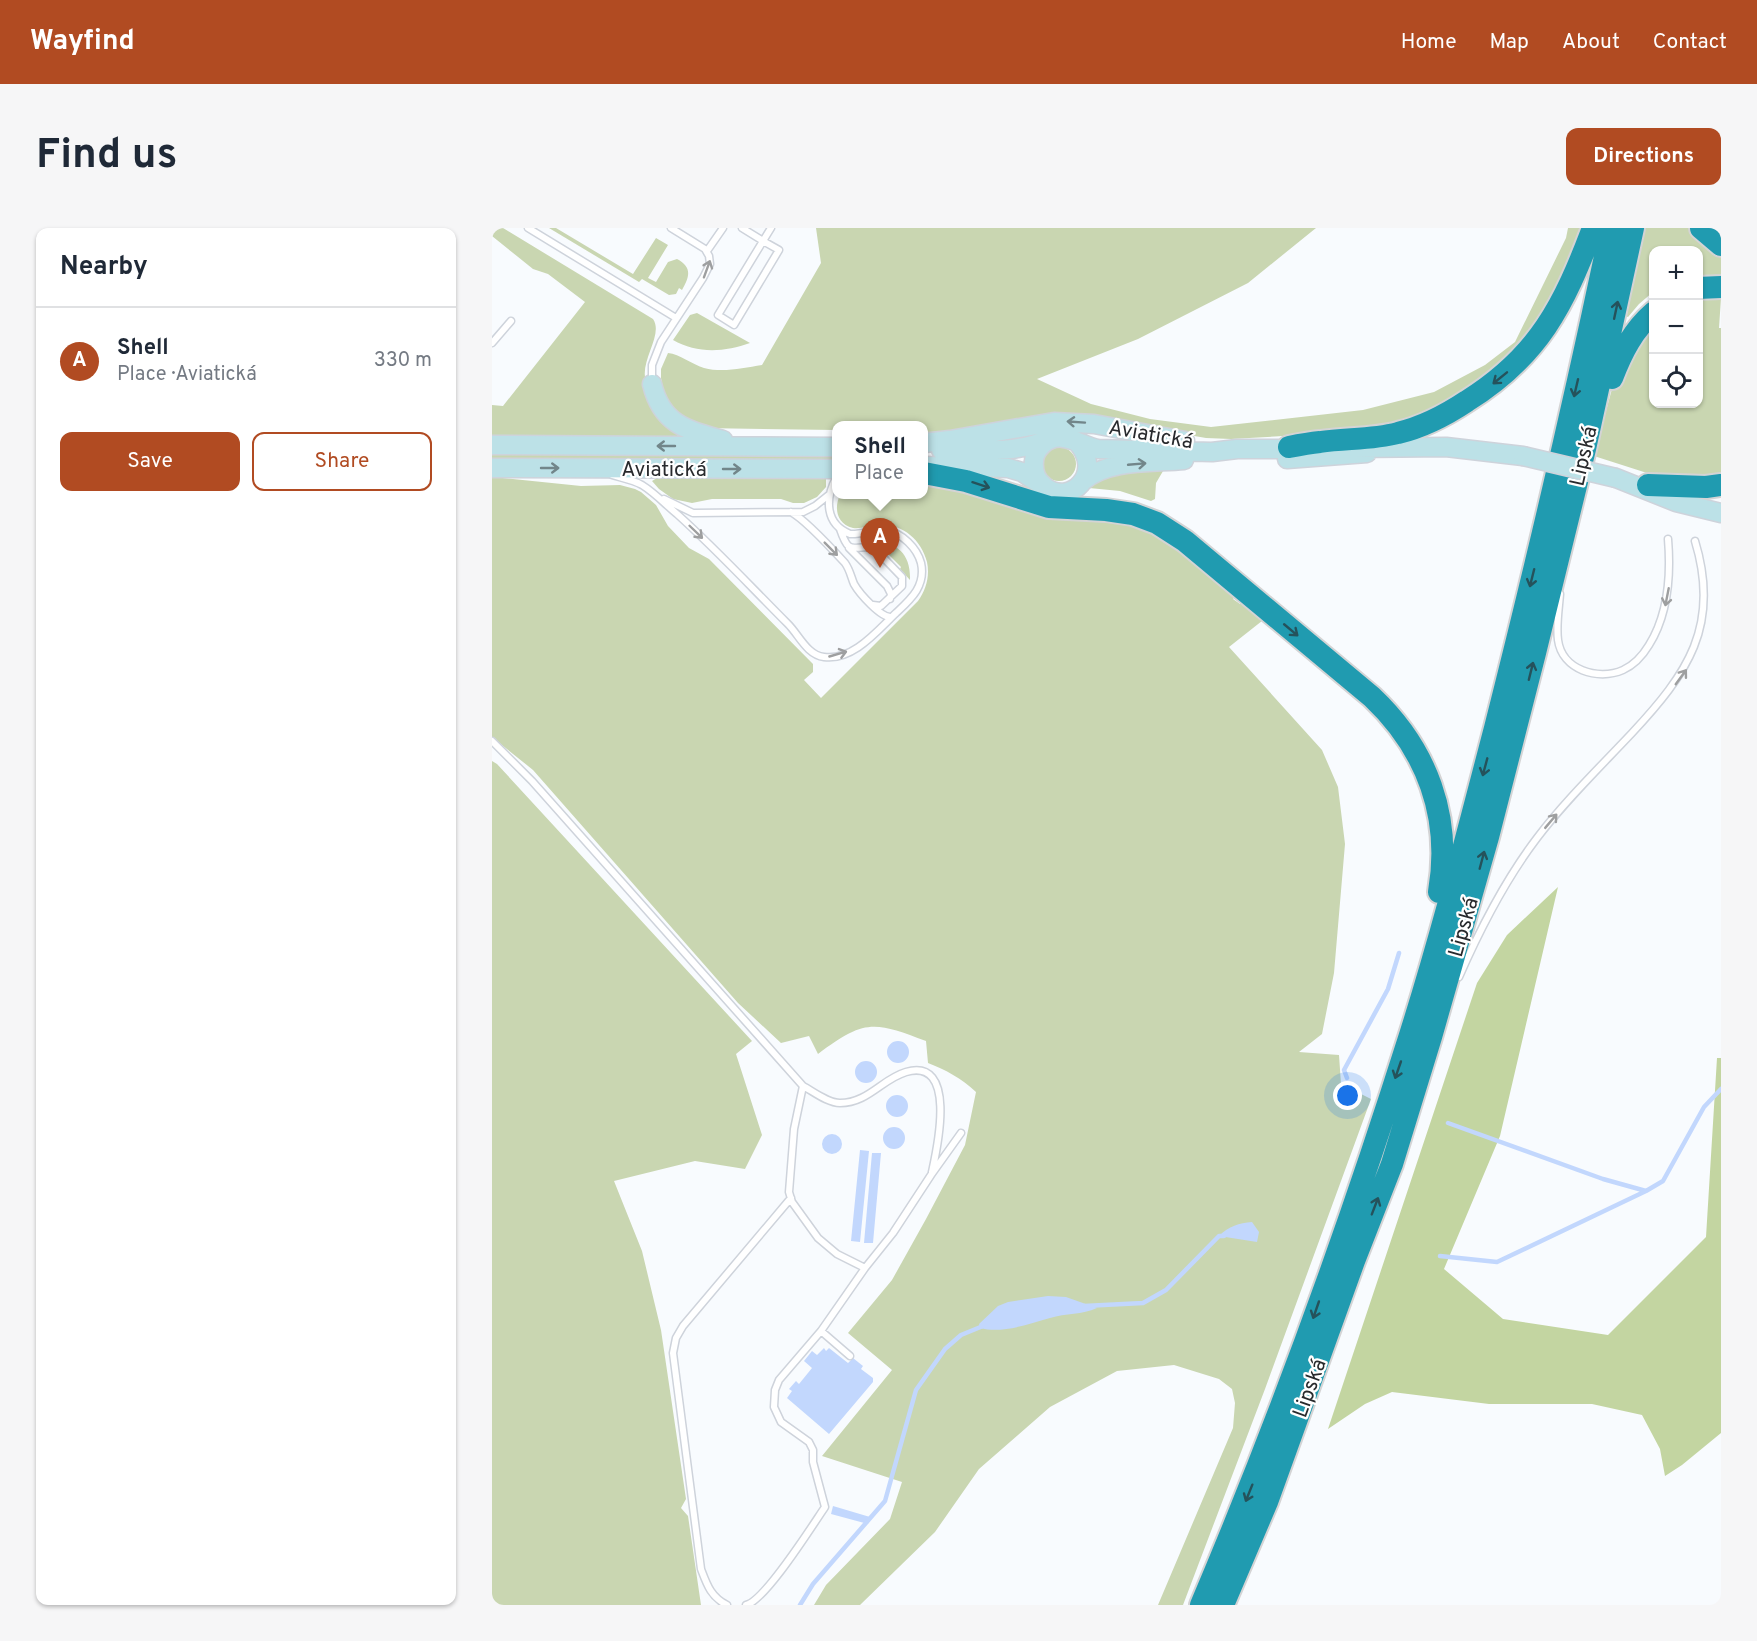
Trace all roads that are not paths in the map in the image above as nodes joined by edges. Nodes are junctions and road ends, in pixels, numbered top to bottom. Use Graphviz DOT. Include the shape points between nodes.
graph roads {
  1 [pos="528,228"];
  2 [pos="671,228"];
  3 [pos="723,228"];
  4 [pos="742,228"];
  5 [pos="771,228"];
  6 [pos="1593,228"];
  7 [pos="1611,228"];
  8 [pos="1633,228"];
  9 [pos="1701,228"];
  10 [pos="764,241"];
  11 [pos="1721,245"];
  12 [pos="707,251"];
  13 [pos="1721,287"];
  14 [pos="1703,288"];
  15 [pos="1649,316"];
  16 [pos="676,318"];
  17 [pos="511,321"];
  18 [pos="492,343"];
  19 [pos="652,384"];
  20 [pos="1049,440"];
  21 [pos="1076,441"];
  22 [pos="928,443"];
  23 [pos="492,445"];
  24 [pos="745,447"];
  25 [pos="832,447"];
  26 [pos="1289,447"];
  27 [pos="1237,449"];
  28 [pos="1395,449"];
  29 [pos="1585,449"];
  30 [pos="928,450"];
  31 [pos="928,466"];
  32 [pos="492,468"];
  33 [pos="590,469"];
  34 [pos="832,469"];
  35 [pos="928,474"];
  36 [pos="1616,478"];
  37 [pos="1083,481"];
  38 [pos="1648,485"];
  39 [pos="1721,485"];
  40 [pos="1051,490"];
  41 [pos="653,493"];
  42 [pos="831,493"];
  43 [pos="1721,503"];
  44 [pos="787,512"];
  45 [pos="1721,513"];
  46 [pos="839,528"];
  47 [pos="1668,539"];
  48 [pos="1695,542"];
  49 [pos="1562,544"];
  50 [pos="847,546"];
  51 [pos="1561,578"];
  52 [pos="1560,589"];
  53 [pos="1246,593"];
  54 [pos="889,599"];
  55 [pos="873,605"];
  56 [pos="893,615"];
  57 [pos="492,741"];
  58 [pos="1455,984"];
  59 [pos="1450,995"];
  60 [pos="1421,1036"];
  61 [pos="803,1086"];
  62 [pos="962,1133"];
  63 [pos="931,1175"];
  64 [pos="791,1198"];
  65 [pos="865,1268"];
  66 [pos="821,1331"];
  67 [pos="850,1356"];
  68 [pos="727,1605"];
  69 [pos="746,1605"];
  70 [pos="1201,1605"];
  71 [pos="1223,1605"];
  1 -- 16 [label="lane"];
  2 -- 12 [label="lane"];
  3 -- 12 [label="lane"];
  4 -- 10 [label="lane"];
  5 -- 10 [label="lane"];
  6 -- 26 [label="highway, one-way" via="1554,317 1521,360 1495,382 1443,415 1412,429"];
  7 -- 60 [label="highway, Lipská, one-way" via="1556,479 1457,868"];
  29 -- 8 [label="highway, Lipská, one-way"];
  9 -- 11 [label="highway"];
  10 -- 10 [label="lane" via="718,315 734,325 779,250"];
  16 -- 12 [label="lane, one-way" via="708,270"];
  13 -- 14 [label="highway"];
  15 -- 29 [label="highway" via="1620,356"];
  16 -- 19 [label="lane" via="655,356"];
  17 -- 18 [label="lane"];
  19 -- 24 [label="main road" via="659,404 679,426"];
  20 -- 21 [label="main road" via="1063,437"];
  20 -- 30 [label="main road" via="1008,450"];
  20 -- 40 [label="main road" via="1037,450 1033,467 1035,475"];
  21 -- 27 [label="main road" via="1098,449"];
  21 -- 37 [label="main road" via="1087,455"];
  27 -- 22 [label="main road, Aviatická, one-way" via="1069,422"];
  24 -- 23 [label="main road, Aviatická, one-way"];
  24 -- 25 [label="main road, Aviatická"];
  26 -- 27 [label="main road"];
  26 -- 28 [label="main road"];
  28 -- 36 [label="main road, bridge" via="1446,447 1523,456"];
  37 -- 28 [label="main road, Aviatická, one-way" via="1096,471 1113,466 1352,455"];
  29 -- 49 [label="highway, Lipská"];
  31 -- 40 [label="main road" via="1008,468"];
  32 -- 33 [label="main road, Aviatická, one-way"];
  33 -- 34 [label="main road, Aviatická, one-way"];
  33 -- 41 [label="lane" via="636,482"];
  35 -- 53 [label="highway, one-way" via="966,481 1048,507 1106,510 1145,518 1171,531"];
  36 -- 38 [label="main road"];
  36 -- 45 [label="main road" via="1676,502"];
  37 -- 40 [label="main road" via="1074,489"];
  38 -- 39 [label="highway"];
  38 -- 43 [label="main road" via="1676,495"];
  40 -- 53 [label="highway" via="1115,496 1158,511 1217,557"];
  41 -- 44 [label="lane" via="693,513"];
  41 -- 56 [label="lane, one-way" via="692,527 816,655 833,656 860,647"];
  42 -- 44 [label="lane" via="807,511"];
  42 -- 46 [label="lane" via="829,513"];
  44 -- 55 [label="lane, one-way" via="800,518 845,564 856,588"];
  46 -- 50 [label="lane"];
  46 -- 56 [label="lane" via="855,534 886,530 900,536 915,551 921,563 920,585"];
  47 -- 52 [label="lane, one-way" via="1670,578 1664,612 1644,652 1623,670 1591,673 1568,660 1558,640"];
  58 -- 48 [label="lane, one-way" via="1503,890 1538,837 1665,697 1692,660 1702,637 1708,599 1704,566"];
  49 -- 51 [label="lane"];
  60 -- 49 [label="highway, Lipská, one-way" via="1500,793"];
  50 -- 54 [label="lane" via="887,586"];
  50 -- 54 [label="lane" via="874,548 900,574 902,586"];
  53 -- 60 [label="highway, one-way" via="1384,709 1409,739 1427,771 1440,816 1443,859 1411,997"];
  54 -- 55 [label="lane" via="881,606"];
  55 -- 56 [label="lane" via="886,617"];
  57 -- 61 [label="lane"];
  59 -- 60 [label="lane"];
  60 -- 70 [label="highway, Lipská, one-way" via="1368,1161 1293,1376"];
  71 -- 60 [label="highway, Lipská, one-way" via="1267,1502 1392,1164"];
  61 -- 63 [label="lane" via="840,1104 871,1094 908,1071 924,1072 939,1090 939,1141"];
  61 -- 64 [label="lane" via="794,1129"];
  62 -- 63 [label="lane"];
  63 -- 65 [label="lane"];
  64 -- 65 [label="lane" via="818,1238 837,1254"];
  64 -- 68 [label="lane" via="676,1338 674,1353 701,1569 708,1588"];
  65 -- 66 [label="lane"];
  66 -- 67 [label="lane"];
  66 -- 69 [label="lane" via="779,1380 774,1407 781,1422 813,1449 825,1507 766,1591"];
}
